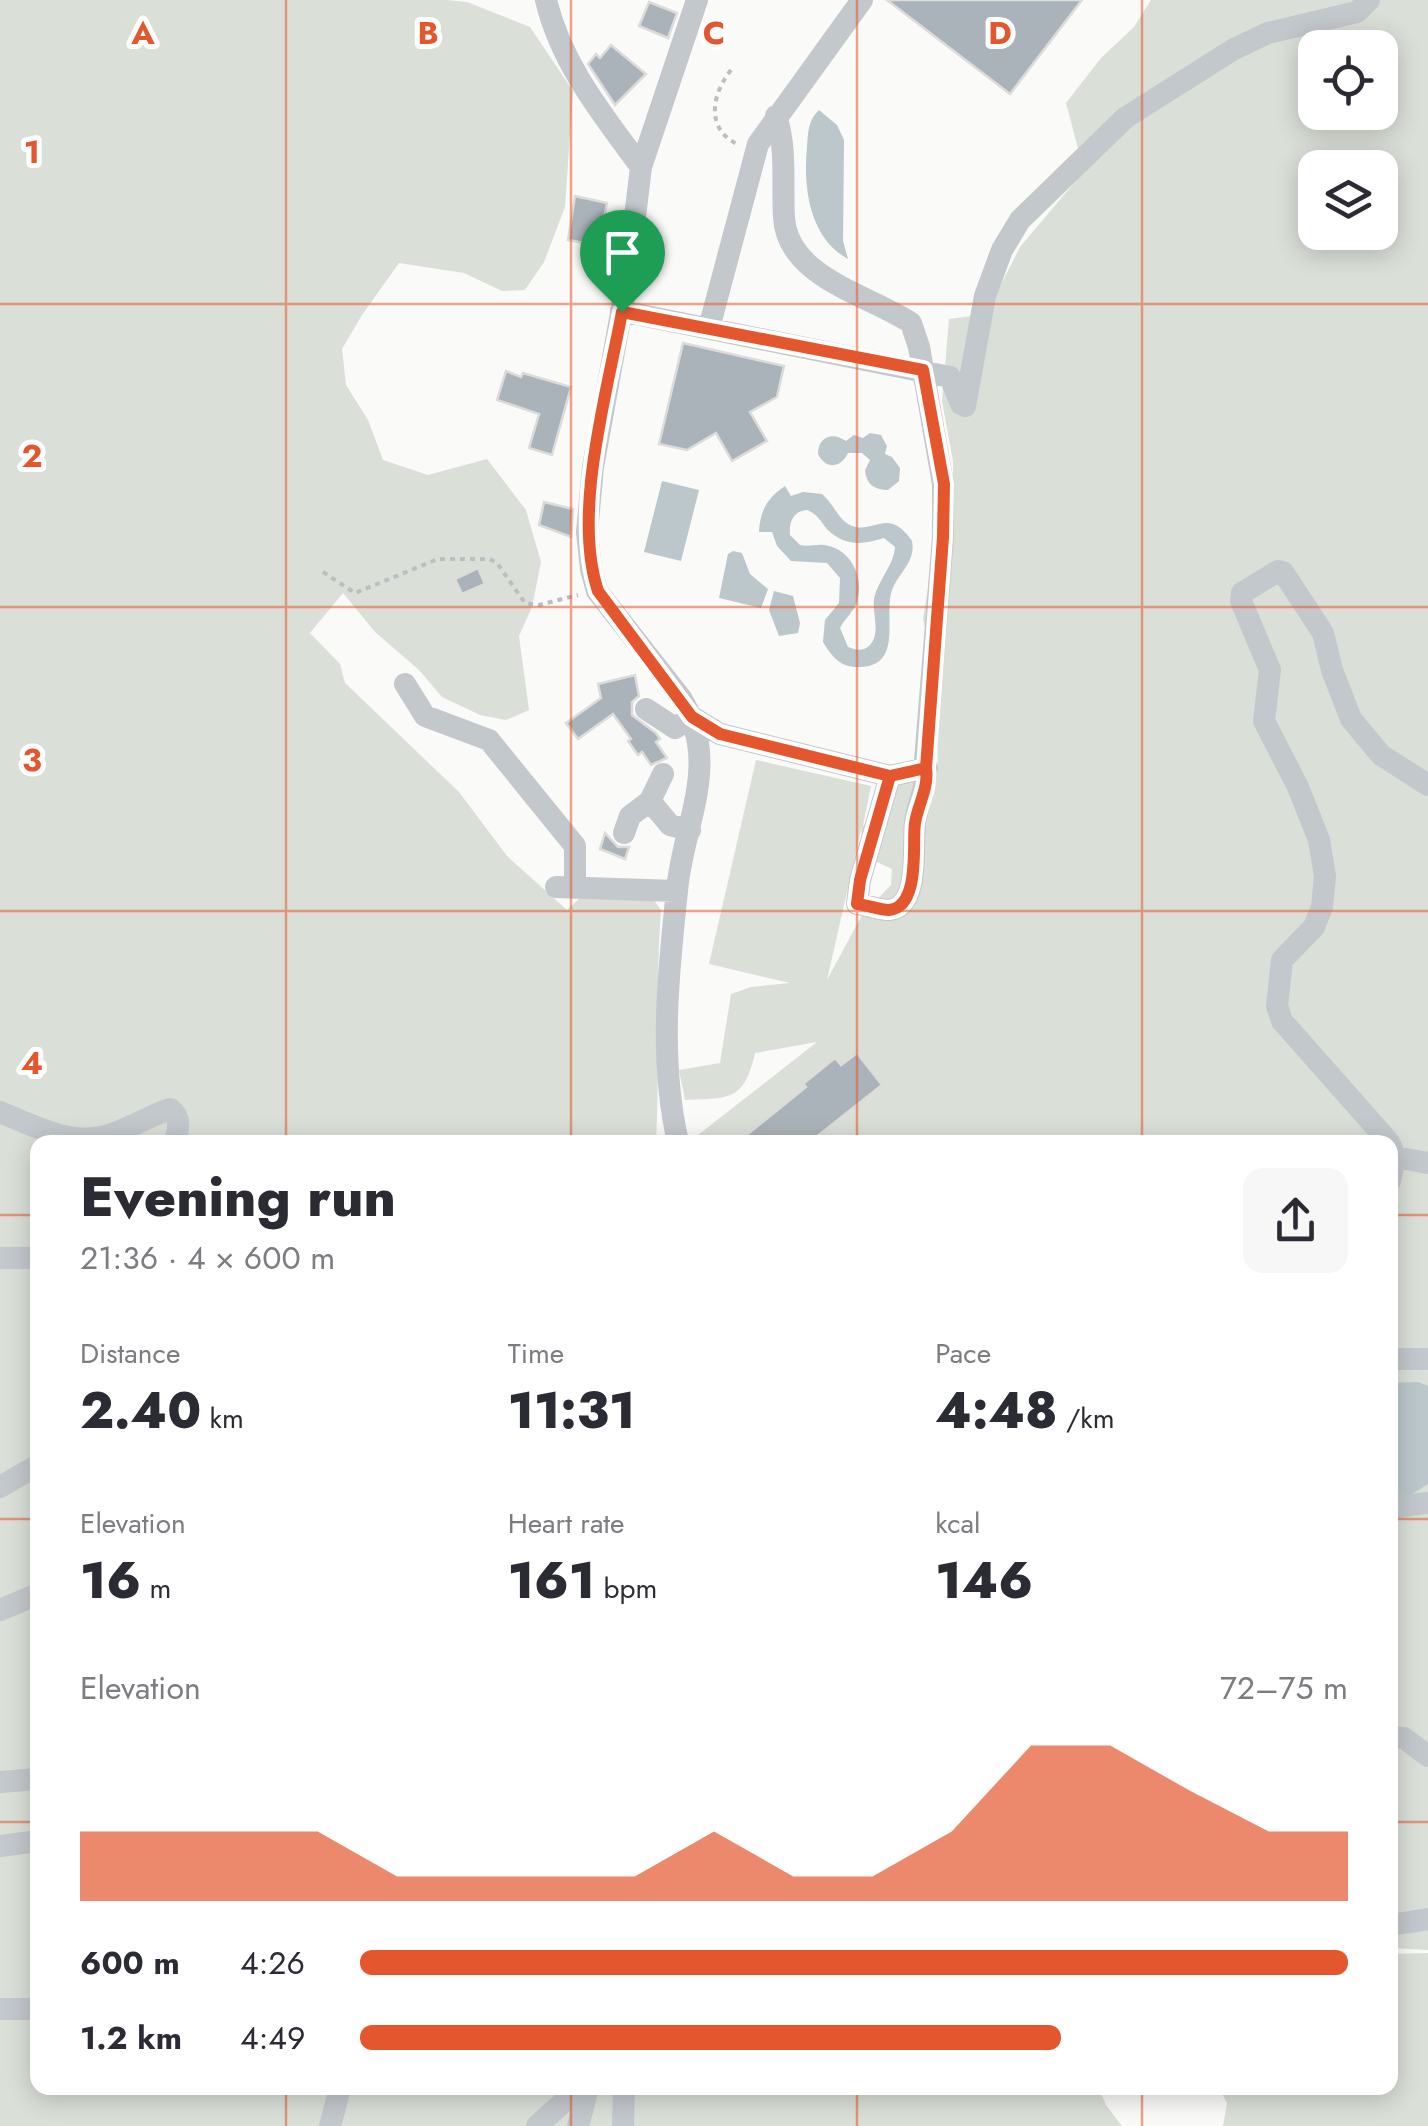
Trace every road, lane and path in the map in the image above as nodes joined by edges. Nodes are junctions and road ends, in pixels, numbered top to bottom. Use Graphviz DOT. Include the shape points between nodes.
graph roads {
  1 [pos="546,0"];
  2 [pos="697,0"];
  3 [pos="862,0"];
  4 [pos="1370,0"];
  5 [pos="731,70"];
  6 [pos="776,116"];
  7 [pos="756,149"];
  8 [pos="641,167"];
  9 [pos="622,312"];
  10 [pos="709,328"];
  11 [pos="923,370"];
  12 [pos="323,572"];
  13 [pos="598,591"];
  14 [pos="405,684"];
  15 [pos="646,708"];
  16 [pos="692,717"];
  17 [pos="926,768"];
  18 [pos="663,774"];
  19 [pos="890,776"];
  20 [pos="1428,786"];
  21 [pos="650,801"];
  22 [pos="690,830"];
  23 [pos="624,833"];
  24 [pos="676,891"];
  25 [pos="0,1112"];
  26 [pos="75,1135"];
  27 [pos="106,1135"];
  28 [pos="176,1135"];
  29 [pos="676,1135"];
  30 [pos="1380,1135"];
  31 [pos="1398,1151"];
  32 [pos="1428,1163"];
  33 [pos="0,1258"];
  34 [pos="30,1258"];
  35 [pos="1398,1359"];
  36 [pos="1428,1359"];
  37 [pos="30,1470"];
  38 [pos="0,1487"];
  39 [pos="1428,1503"];
  40 [pos="1398,1507"];
  41 [pos="30,1597"];
  42 [pos="0,1610"];
  43 [pos="1398,1737"];
  44 [pos="1428,1756"];
  45 [pos="30,1780"];
  46 [pos="0,1782"];
  47 [pos="30,1843"];
  48 [pos="0,1846"];
  49 [pos="1428,1919"];
  50 [pos="1398,1923"];
  51 [pos="0,2008"];
  52 [pos="30,2008"];
  53 [pos="338,2095"];
  54 [pos="571,2095"];
  55 [pos="586,2095"];
  56 [pos="624,2095"];
  57 [pos="330,2126"];
  58 [pos="537,2126"];
  59 [pos="578,2126"];
  60 [pos="623,2126"];
  1 -- 8 [label="street" via="554,33 586,90"];
  2 -- 8 [label="street"];
  3 -- 6 [label="street"];
  4 -- 11 [label="street" via="1356,12 1234,48 1125,118 1020,220 1002,250 985,296 965,406 950,377"];
  5 -- 7 [label="path" via="713,108 719,128 732,142"];
  6 -- 7 [label="street"];
  6 -- 11 [label="street" via="783,139 784,225 799,253 812,271 911,324"];
  7 -- 10 [label="street"];
  8 -- 9 [label="street"];
  9 -- 10 [label="street"];
  9 -- 13 [label="street" via="587,532"];
  10 -- 11 [label="street"];
  11 -- 17 [label="street" via="944,484"];
  12 -- 13 [label="path" via="355,593 438,559 490,559 525,602 539,605"];
  13 -- 16 [label="street"];
  14 -- 24 [label="street" via="425,716 489,740 575,846 566,888"];
  15 -- 16 [label="street" via="675,728"];
  16 -- 19 [label="street" via="720,734"];
  16 -- 22 [label="street" via="700,747"];
  17 -- 19 [label="street"];
  17 -- 19 [label="street" via="913,874 907,896 890,910 857,904"];
  18 -- 21 [label="street"];
  20 -- 30 [label="street" via="1380,755 1351,719 1322,633 1283,572 1242,594 1270,670 1264,720 1314,826 1325,876 1314,927 1282,960 1277,1006 1282,1021"];
  21 -- 22 [label="street" via="670,825"];
  21 -- 23 [label="street" via="630,816"];
  22 -- 24 [label="street"];
  24 -- 29 [label="street" via="666,1048"];
  25 -- 26 [label="street"];
  27 -- 28 [label="street" via="170,1109 179,1120"];
  31 -- 32 [label="street"];
  33 -- 34 [label="street"];
  35 -- 36 [label="street"];
  37 -- 38 [label="street"];
  39 -- 40 [label="street"];
  41 -- 42 [label="street"];
  43 -- 44 [label="street"];
  45 -- 46 [label="street"];
  47 -- 48 [label="street"];
  49 -- 50 [label="street"];
  51 -- 52 [label="street"];
  53 -- 57 [label="street"];
  54 -- 58 [label="street"];
  55 -- 59 [label="street"];
  56 -- 60 [label="street"];
}
